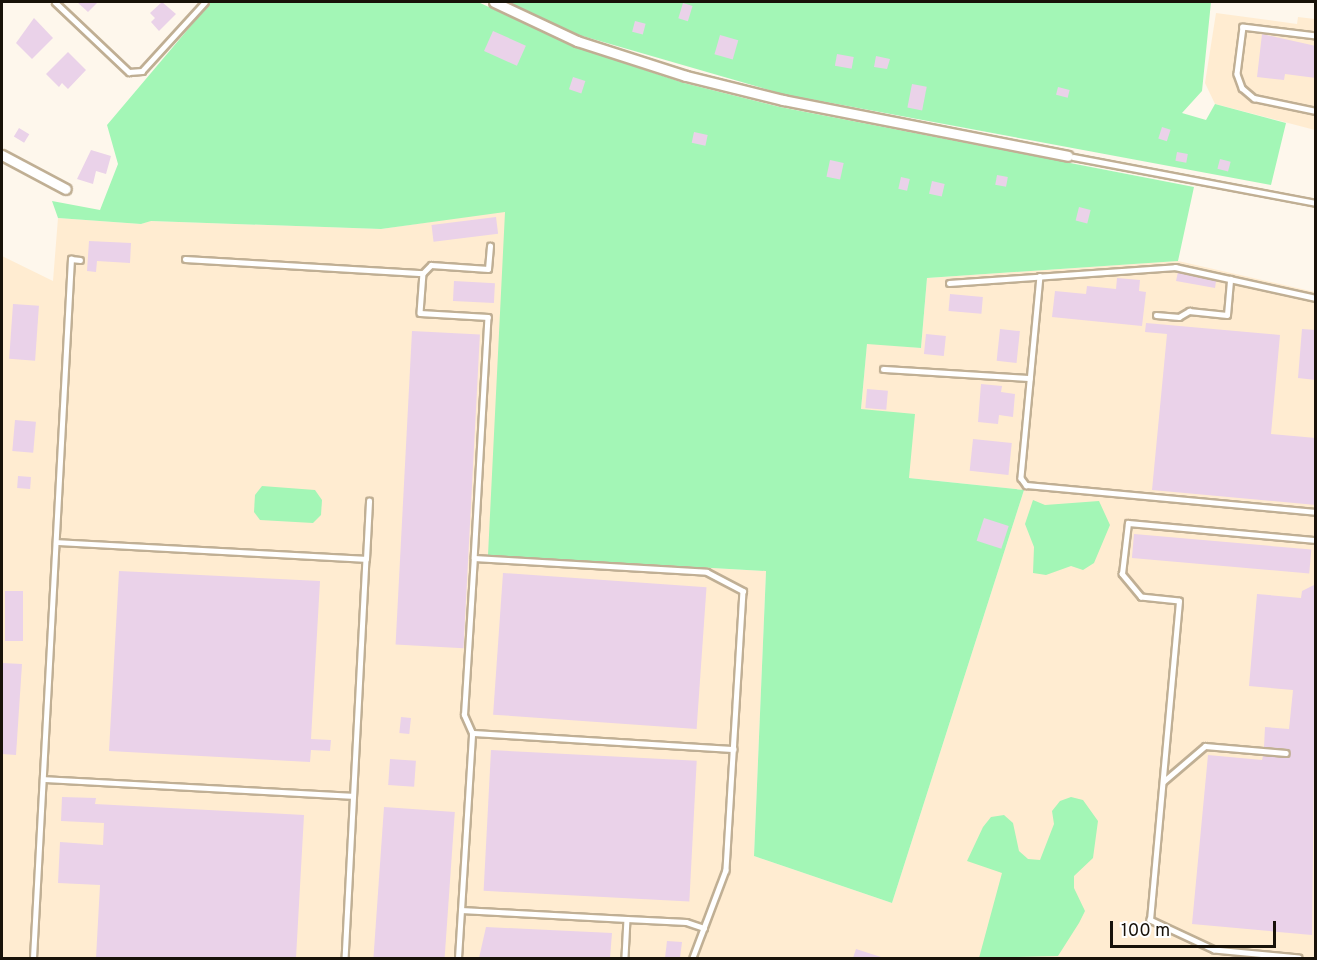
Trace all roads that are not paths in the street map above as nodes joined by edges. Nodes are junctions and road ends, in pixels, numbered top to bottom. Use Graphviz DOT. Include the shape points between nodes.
graph roads {
  1 [pos="55,2"];
  2 [pos="205,2"];
  3 [pos="494,2"];
  4 [pos="1316,36"];
  5 [pos="1316,111"];
  6 [pos="2,155"];
  7 [pos="1070,156"];
  8 [pos="66,189"];
  9 [pos="1316,202"];
  10 [pos="490,246"];
  11 [pos="185,259"];
  12 [pos="80,260"];
  13 [pos="423,273"];
  14 [pos="1040,276"];
  15 [pos="1230,279"];
  16 [pos="949,283"];
  17 [pos="1316,298"];
  18 [pos="1156,315"];
  19 [pos="883,369"];
  20 [pos="1030,378"];
  21 [pos="369,501"];
  22 [pos="1316,512"];
  23 [pos="1316,540"];
  24 [pos="56,542"];
  25 [pos="474,558"];
  26 [pos="366,559"];
  27 [pos="472,733"];
  28 [pos="734,749"];
  29 [pos="1286,753"];
  30 [pos="43,779"];
  31 [pos="1163,782"];
  32 [pos="353,796"];
  33 [pos="461,910"];
  34 [pos="627,918"];
  35 [pos="704,928"];
  36 [pos="1214,950"];
  37 [pos="33,958"];
  38 [pos="345,958"];
  39 [pos="458,958"];
  40 [pos="625,958"];
  41 [pos="693,958"];
  42 [pos="1213,958"];
  43 [pos="1299,958"];
  1 -- 2 [label="lane" via="129,72 142,71"];
  3 -- 7 [label="street" via="577,41 686,76 783,100"];
  4 -- 5 [label="lane" via="1243,27 1237,74 1242,88 1254,98"];
  6 -- 8 [label="street"];
  7 -- 9 [label="lane"];
  10 -- 13 [label="lane" via="488,269 431,265"];
  11 -- 13 [label="lane"];
  12 -- 24 [label="lane" via="71,260"];
  13 -- 25 [label="lane" via="420,313 488,317"];
  14 -- 15 [label="lane" via="1175,267"];
  14 -- 16 [label="lane"];
  14 -- 20 [label="lane"];
  15 -- 17 [label="lane"];
  15 -- 18 [label="lane" via="1227,315 1189,311 1179,317"];
  19 -- 20 [label="lane"];
  20 -- 22 [label="lane" via="1021,478 1026,485"];
  21 -- 26 [label="lane"];
  23 -- 31 [label="lane" via="1128,523 1122,574 1141,597 1179,601"];
  24 -- 26 [label="lane"];
  24 -- 30 [label="lane"];
  25 -- 27 [label="lane" via="464,715"];
  25 -- 28 [label="lane" via="707,572 743,591"];
  26 -- 32 [label="lane"];
  27 -- 28 [label="lane"];
  27 -- 33 [label="lane"];
  28 -- 35 [label="lane" via="726,870"];
  29 -- 31 [label="lane" via="1205,746"];
  30 -- 32 [label="lane"];
  30 -- 37 [label="lane"];
  31 -- 36 [label="lane" via="1150,920"];
  32 -- 38 [label="lane"];
  33 -- 34 [label="lane"];
  33 -- 39 [label="lane"];
  34 -- 35 [label="lane" via="686,922"];
  34 -- 40 [label="lane"];
  35 -- 41 [label="lane"];
  36 -- 42 [label="lane"];
  36 -- 43 [label="lane"];
}
